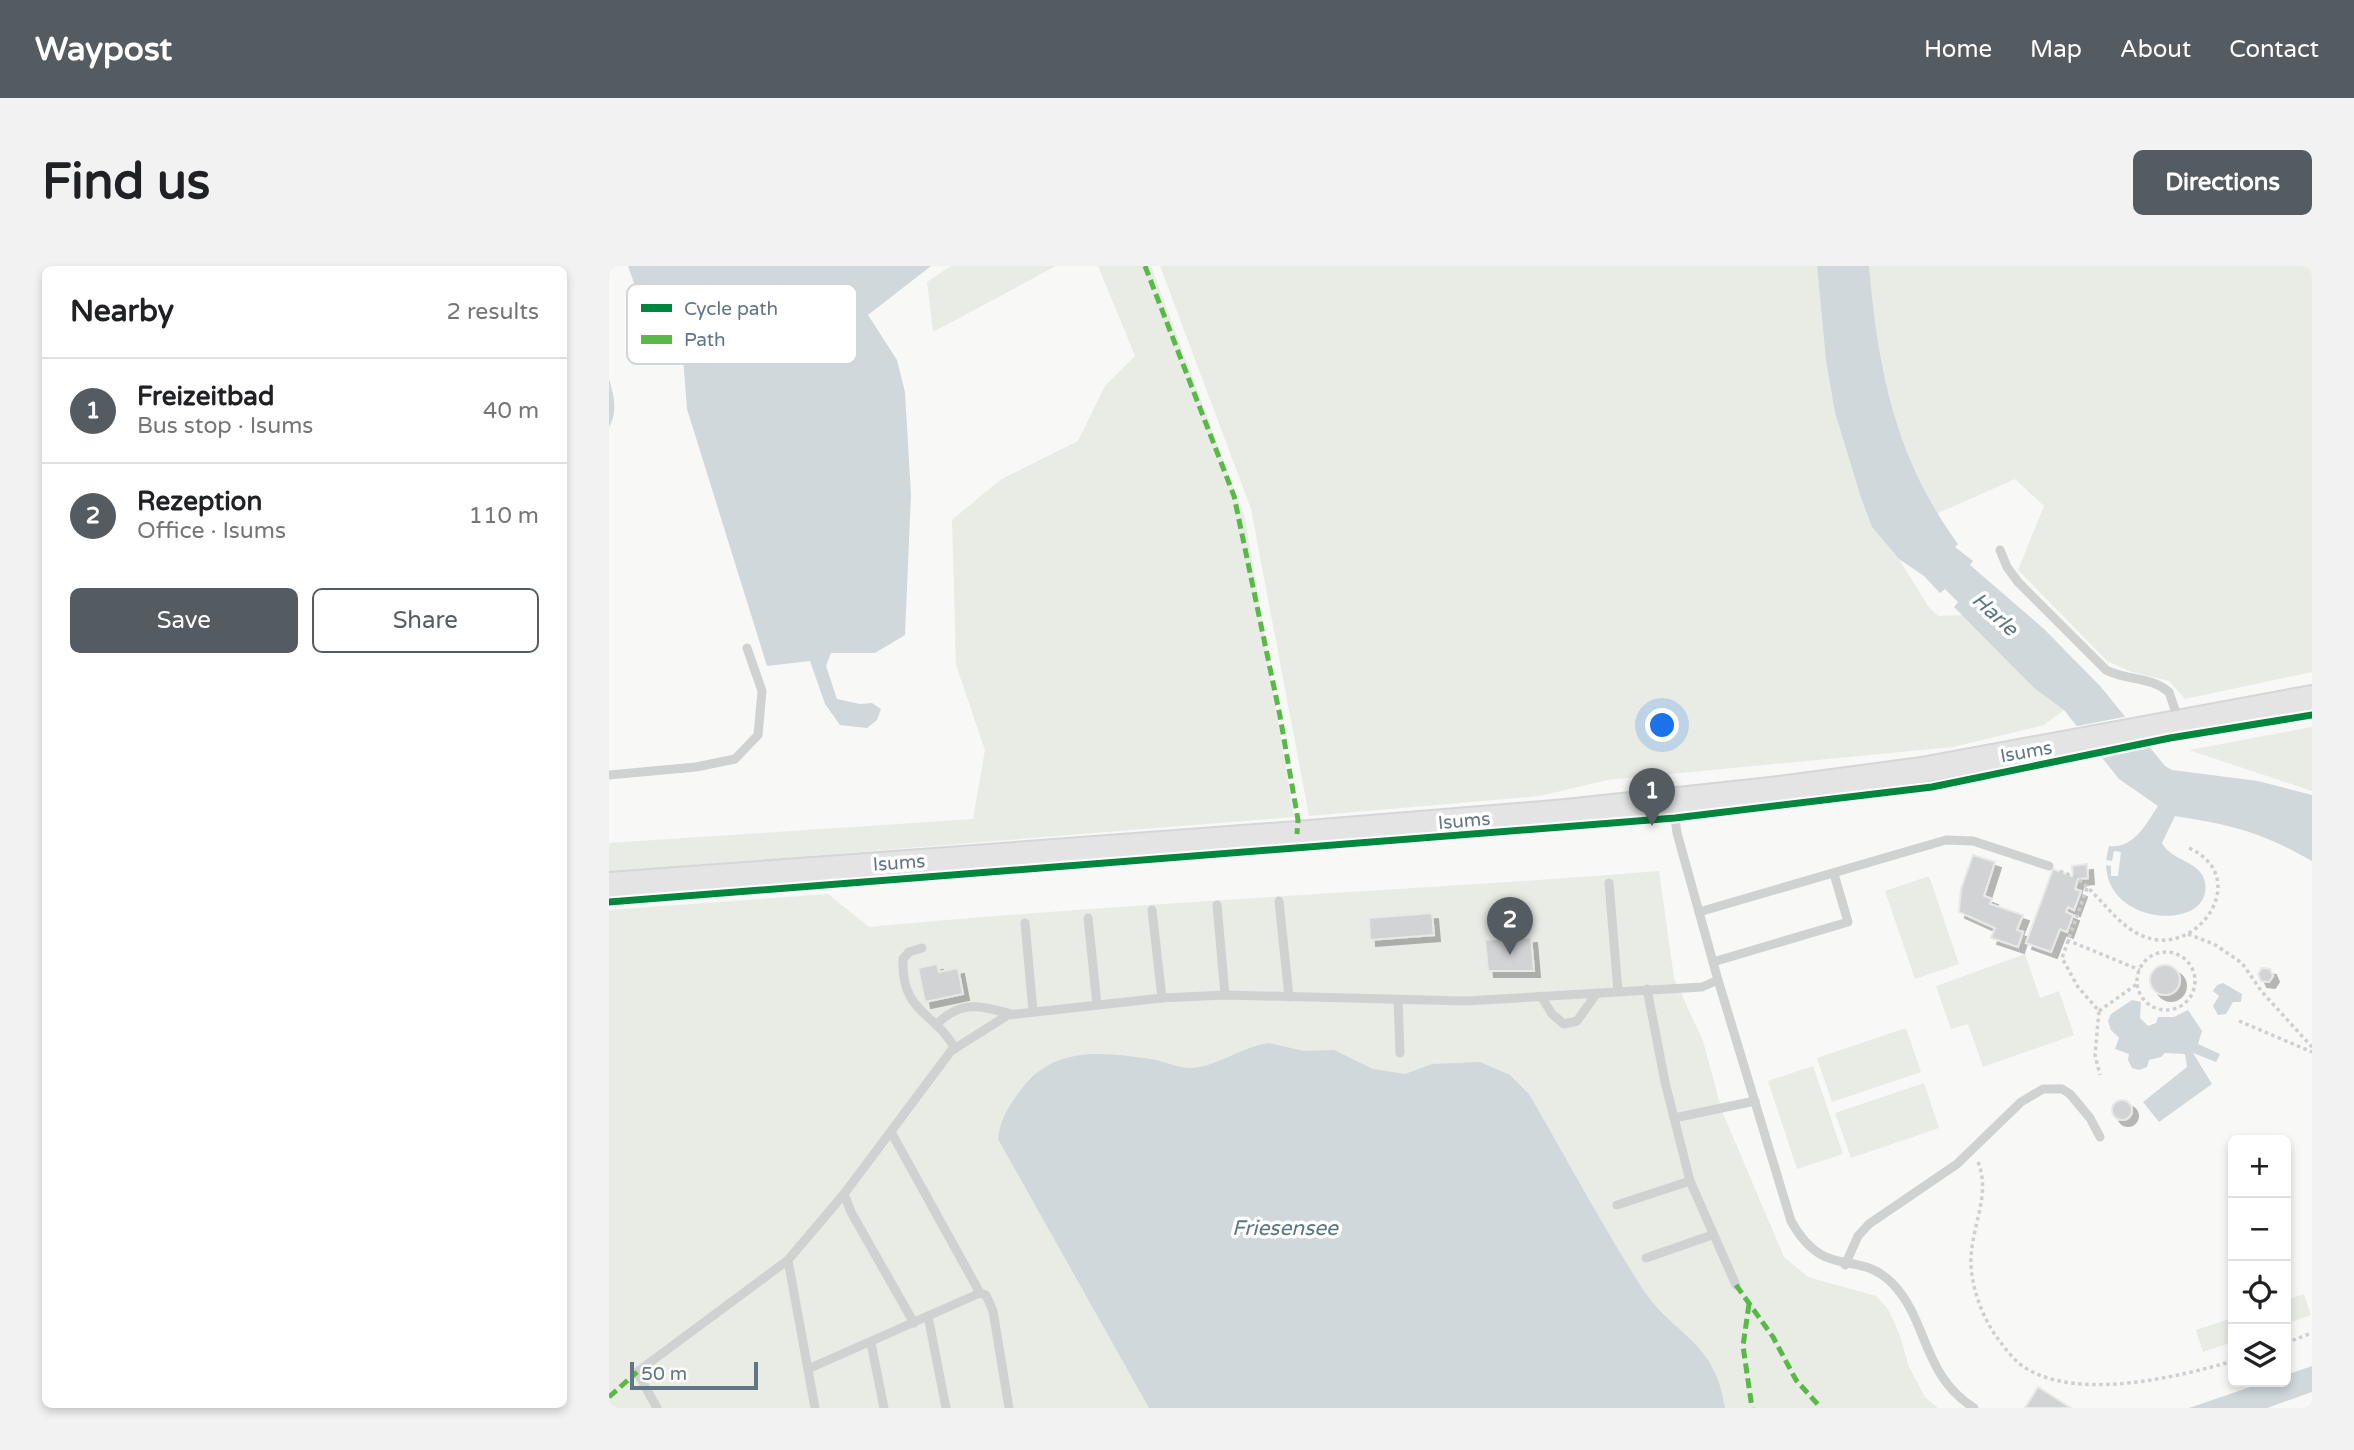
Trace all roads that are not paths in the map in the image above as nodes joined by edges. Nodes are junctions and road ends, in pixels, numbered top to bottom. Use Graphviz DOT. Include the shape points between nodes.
graph roads {
  1 [pos="2000,550"];
  2 [pos="747,648"];
  3 [pos="2312,698"];
  4 [pos="2170,725"];
  5 [pos="609,775"];
  6 [pos="1672,801"];
  7 [pos="2049,866"];
  8 [pos="1834,874"];
  9 [pos="1609,883"];
  10 [pos="609,885"];
  11 [pos="1279,901"];
  12 [pos="1216,905"];
  13 [pos="1152,910"];
  14 [pos="1699,912"];
  15 [pos="1088,918"];
  16 [pos="1025,923"];
  17 [pos="922,948"];
  18 [pos="1713,962"];
  19 [pos="1718,980"];
  20 [pos="1647,989"];
  21 [pos="1618,991"];
  22 [pos="1597,993"];
  23 [pos="1225,995"];
  24 [pos="1541,996"];
  25 [pos="1289,997"];
  26 [pos="1162,998"];
  27 [pos="1398,999"];
  28 [pos="1097,1005"];
  29 [pos="1033,1011"];
  30 [pos="1014,1014"];
  31 [pos="936,1025"];
  32 [pos="955,1049"];
  33 [pos="1400,1053"];
  34 [pos="1755,1101"];
  35 [pos="1674,1118"];
  36 [pos="891,1132"];
  37 [pos="2100,1137"];
  38 [pos="1690,1181"];
  39 [pos="844,1194"];
  40 [pos="1617,1205"];
  41 [pos="1712,1235"];
  42 [pos="1646,1258"];
  43 [pos="788,1261"];
  44 [pos="1845,1265"];
  45 [pos="1736,1286"];
  46 [pos="980,1293"];
  47 [pos="928,1316"];
  48 [pos="914,1323"];
  49 [pos="871,1343"];
  50 [pos="808,1369"];
  51 [pos="657,1408"];
  52 [pos="815,1408"];
  53 [pos="884,1408"];
  54 [pos="946,1408"];
  55 [pos="1009,1408"];
  56 [pos="1974,1408"];
  1 -- 4 [label="lane" via="2018,582 2106,670 2149,680 2169,692"];
  2 -- 5 [label="lane" via="762,691 758,735 735,759"];
  3 -- 4 [label="main road, Isums"];
  4 -- 6 [label="main road, Isums" via="1861,779"];
  6 -- 10 [label="main road, Isums"];
  6 -- 14 [label="lane"];
  7 -- 8 [label="lane" via="1960,839"];
  8 -- 14 [label="lane"];
  8 -- 18 [label="lane" via="1848,922"];
  9 -- 21 [label="lane"];
  11 -- 25 [label="lane"];
  12 -- 23 [label="lane"];
  13 -- 26 [label="lane"];
  14 -- 18 [label="lane"];
  15 -- 28 [label="lane"];
  16 -- 29 [label="lane"];
  17 -- 31 [label="lane" via="909,952 903,970 913,1003"];
  18 -- 19 [label="lane"];
  19 -- 20 [label="lane" via="1702,986"];
  19 -- 34 [label="lane"];
  20 -- 21 [label="lane"];
  20 -- 35 [label="lane"];
  21 -- 22 [label="lane"];
  22 -- 24 [label="lane"];
  22 -- 24 [label="lane" via="1577,1021 1564,1024"];
  23 -- 25 [label="lane"];
  23 -- 26 [label="lane"];
  24 -- 27 [label="lane"];
  25 -- 27 [label="lane"];
  26 -- 28 [label="lane"];
  27 -- 33 [label="lane"];
  28 -- 29 [label="lane"];
  29 -- 30 [label="lane"];
  30 -- 31 [label="lane" via="966,1006 953,1010"];
  30 -- 32 [label="lane"];
  31 -- 32 [label="lane"];
  32 -- 36 [label="lane"];
  34 -- 35 [label="lane"];
  34 -- 44 [label="lane" via="1791,1221 1809,1249"];
  35 -- 38 [label="lane"];
  36 -- 39 [label="lane"];
  36 -- 46 [label="lane"];
  37 -- 44 [label="lane" via="2070,1094 2043,1089 2021,1102 1973,1150 1869,1224"];
  38 -- 40 [label="lane"];
  38 -- 41 [label="lane"];
  39 -- 43 [label="lane"];
  39 -- 48 [label="lane"];
  41 -- 42 [label="lane"];
  41 -- 45 [label="lane"];
  43 -- 50 [label="lane"];
  43 -- 51 [label="lane" via="637,1373"];
  44 -- 56 [label="lane" via="1867,1268 1894,1285 1941,1378"];
  46 -- 47 [label="lane"];
  46 -- 55 [label="lane" via="986,1295 993,1311"];
  47 -- 48 [label="lane"];
  47 -- 54 [label="lane"];
  48 -- 49 [label="lane"];
  49 -- 50 [label="lane"];
  49 -- 53 [label="lane"];
  50 -- 52 [label="lane"];
}
